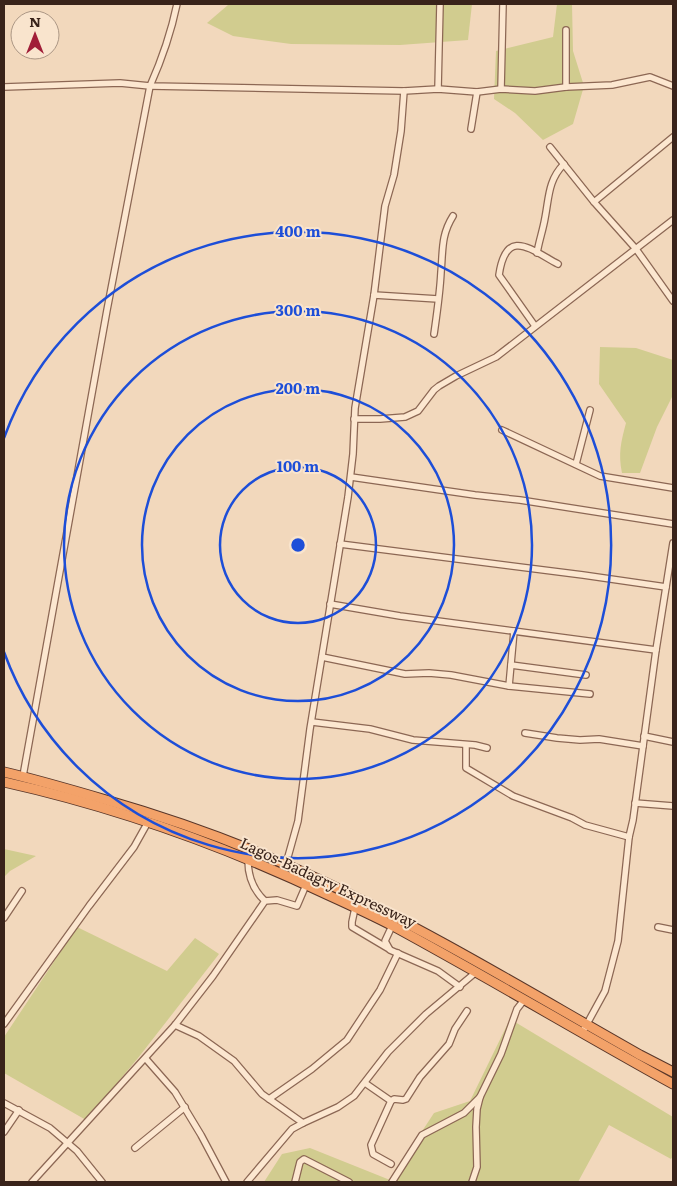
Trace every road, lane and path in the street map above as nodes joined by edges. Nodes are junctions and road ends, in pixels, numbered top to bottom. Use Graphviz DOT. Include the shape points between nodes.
graph roads {
  1 [pos="177,4"];
  2 [pos="440,4"];
  3 [pos="502,4"];
  4 [pos="566,30"];
  5 [pos="150,86"];
  6 [pos="673,86"];
  7 [pos="4,87"];
  8 [pos="566,87"];
  9 [pos="438,89"];
  10 [pos="501,89"];
  11 [pos="404,91"];
  12 [pos="477,92"];
  13 [pos="471,129"];
  14 [pos="673,137"];
  15 [pos="550,147"];
  16 [pos="564,164"];
  17 [pos="594,202"];
  18 [pos="452,216"];
  19 [pos="673,220"];
  20 [pos="636,249"];
  21 [pos="537,252"];
  22 [pos="558,264"];
  23 [pos="374,294"];
  24 [pos="438,300"];
  25 [pos="673,301"];
  26 [pos="535,326"];
  27 [pos="434,334"];
  28 [pos="590,410"];
  29 [pos="354,419"];
  30 [pos="502,430"];
  31 [pos="576,464"];
  32 [pos="351,478"];
  33 [pos="673,488"];
  34 [pos="673,524"];
  35 [pos="673,543"];
  36 [pos="340,544"];
  37 [pos="666,588"];
  38 [pos="330,604"];
  39 [pos="514,631"];
  40 [pos="656,650"];
  41 [pos="322,657"];
  42 [pos="511,665"];
  43 [pos="586,675"];
  44 [pos="509,686"];
  45 [pos="590,694"];
  46 [pos="312,722"];
  47 [pos="525,733"];
  48 [pos="644,736"];
  49 [pos="673,742"];
  50 [pos="466,745"];
  51 [pos="643,746"];
  52 [pos="486,748"];
  53 [pos="4,772"];
  54 [pos="23,776"];
  55 [pos="4,782"];
  56 [pos="635,803"];
  57 [pos="673,806"];
  58 [pos="148,822"];
  59 [pos="629,837"];
  60 [pos="248,860"];
  61 [pos="286,864"];
  62 [pos="306,885"];
  63 [pos="22,891"];
  64 [pos="265,901"];
  65 [pos="355,908"];
  66 [pos="4,918"];
  67 [pos="392,926"];
  68 [pos="658,927"];
  69 [pos="673,930"];
  70 [pos="390,950"];
  71 [pos="398,953"];
  72 [pos="475,973"];
  73 [pos="460,987"];
  74 [pos="524,1000"];
  75 [pos="466,1011"];
  76 [pos="4,1024"];
  77 [pos="175,1025"];
  78 [pos="584,1029"];
  79 [pos="146,1058"];
  80 [pos="673,1072"];
  81 [pos="365,1083"];
  82 [pos="673,1084"];
  83 [pos="480,1097"];
  84 [pos="269,1100"];
  85 [pos="391,1101"];
  86 [pos="4,1103"];
  87 [pos="184,1107"];
  88 [pos="19,1110"];
  89 [pos="303,1122"];
  90 [pos="4,1132"];
  91 [pos="68,1143"];
  92 [pos="135,1148"];
  93 [pos="391,1164"];
  94 [pos="32,1182"];
  95 [pos="102,1182"];
  96 [pos="226,1182"];
  97 [pos="247,1182"];
  98 [pos="295,1182"];
  99 [pos="349,1182"];
  100 [pos="392,1182"];
  101 [pos="472,1182"];
  1 -- 5 [label="street" via="161,63"];
  2 -- 9 [label="street"];
  3 -- 10 [label="street"];
  4 -- 8 [label="street"];
  5 -- 7 [label="street" via="120,83"];
  5 -- 11 [label="street"];
  5 -- 54 [label="street"];
  6 -- 8 [label="street" via="650,76 612,85"];
  8 -- 10 [label="street"];
  9 -- 11 [label="street"];
  9 -- 12 [label="street"];
  10 -- 12 [label="street"];
  11 -- 23 [label="street" via="401,131 385,206"];
  12 -- 13 [label="street"];
  14 -- 17 [label="street"];
  15 -- 16 [label="street"];
  16 -- 17 [label="street"];
  16 -- 21 [label="street" via="556,172 548,193"];
  17 -- 20 [label="street"];
  18 -- 24 [label="street" via="443,239"];
  19 -- 20 [label="street"];
  20 -- 25 [label="street"];
  20 -- 26 [label="street"];
  21 -- 22 [label="street"];
  21 -- 26 [label="street" via="517,244 511,247 500,265 499,275"];
  23 -- 24 [label="street"];
  23 -- 29 [label="street"];
  24 -- 27 [label="street"];
  26 -- 29 [label="street" via="491,361 439,386 418,412 380,420"];
  28 -- 31 [label="street"];
  29 -- 32 [label="street"];
  30 -- 31 [label="street"];
  31 -- 33 [label="street" via="611,479"];
  32 -- 34 [label="street"];
  32 -- 36 [label="street"];
  35 -- 37 [label="street"];
  36 -- 37 [label="street"];
  36 -- 38 [label="street"];
  37 -- 40 [label="street"];
  38 -- 39 [label="street"];
  38 -- 41 [label="street"];
  39 -- 40 [label="street"];
  39 -- 42 [label="street"];
  40 -- 48 [label="street"];
  41 -- 44 [label="street" via="405,674 444,674"];
  41 -- 46 [label="street"];
  42 -- 43 [label="street"];
  42 -- 44 [label="street"];
  44 -- 45 [label="street"];
  46 -- 50 [label="street" via="370,729 413,740"];
  46 -- 61 [label="street" via="298,821"];
  47 -- 51 [label="street"];
  48 -- 49 [label="street"];
  48 -- 51 [label="street"];
  50 -- 52 [label="street"];
  50 -- 59 [label="street" via="466,768 484,780 513,796 585,825"];
  51 -- 56 [label="street"];
  53 -- 54 [label="highway, Lagos-Badagry Expressway"];
  54 -- 61 [label="highway, Lagos-Badagry Expressway" via="190,826"];
  55 -- 58 [label="highway, Lagos-Badagry Expressway"];
  56 -- 57 [label="street"];
  56 -- 59 [label="street"];
  58 -- 60 [label="highway, Lagos-Badagry Expressway"];
  58 -- 76 [label="street" via="134,847"];
  59 -- 78 [label="street" via="618,941 605,991"];
  60 -- 62 [label="highway, Lagos-Badagry Expressway"];
  60 -- 64 [label="street" via="252,884"];
  61 -- 78 [label="highway, Lagos-Badagry Expressway" via="421,931"];
  62 -- 64 [label="street" via="297,906 277,900"];
  62 -- 65 [label="highway, Lagos-Badagry Expressway"];
  63 -- 66 [label="street"];
  64 -- 77 [label="street"];
  65 -- 67 [label="highway, Lagos-Badagry Expressway"];
  65 -- 70 [label="street" via="352,927"];
  67 -- 70 [label="street" via="385,941"];
  67 -- 72 [label="highway, Lagos-Badagry Expressway"];
  68 -- 69 [label="street"];
  70 -- 71 [label="street"];
  71 -- 73 [label="street" via="438,971"];
  71 -- 84 [label="street" via="380,990 347,1040"];
  72 -- 73 [label="street"];
  72 -- 74 [label="highway, Lagos-Badagry Expressway"];
  73 -- 81 [label="street" via="426,1014 388,1052"];
  74 -- 78 [label="highway, Lagos-Badagry Expressway"];
  74 -- 83 [label="street" via="516,1009 501,1054"];
  75 -- 85 [label="street" via="449,1044 420,1077 406,1099"];
  77 -- 79 [label="street"];
  77 -- 84 [label="street" via="199,1036 234,1061"];
  78 -- 80 [label="highway, Lagos-Badagry Expressway"];
  78 -- 82 [label="highway, Lagos-Badagry Expressway"];
  79 -- 87 [label="street" via="176,1092"];
  79 -- 91 [label="street"];
  81 -- 85 [label="street"];
  81 -- 89 [label="street" via="338,1107"];
  83 -- 100 [label="street" via="464,1112 422,1135"];
  83 -- 101 [label="street" via="476,1128 478,1167"];
  84 -- 89 [label="street"];
  85 -- 93 [label="street" via="371,1145 373,1154"];
  86 -- 88 [label="street"];
  87 -- 92 [label="street"];
  87 -- 96 [label="street"];
  88 -- 90 [label="street"];
  88 -- 91 [label="street"];
  89 -- 97 [label="street" via="292,1129"];
  91 -- 94 [label="street"];
  91 -- 95 [label="street"];
  98 -- 99 [label="street" via="300,1162 304,1159"];
}
